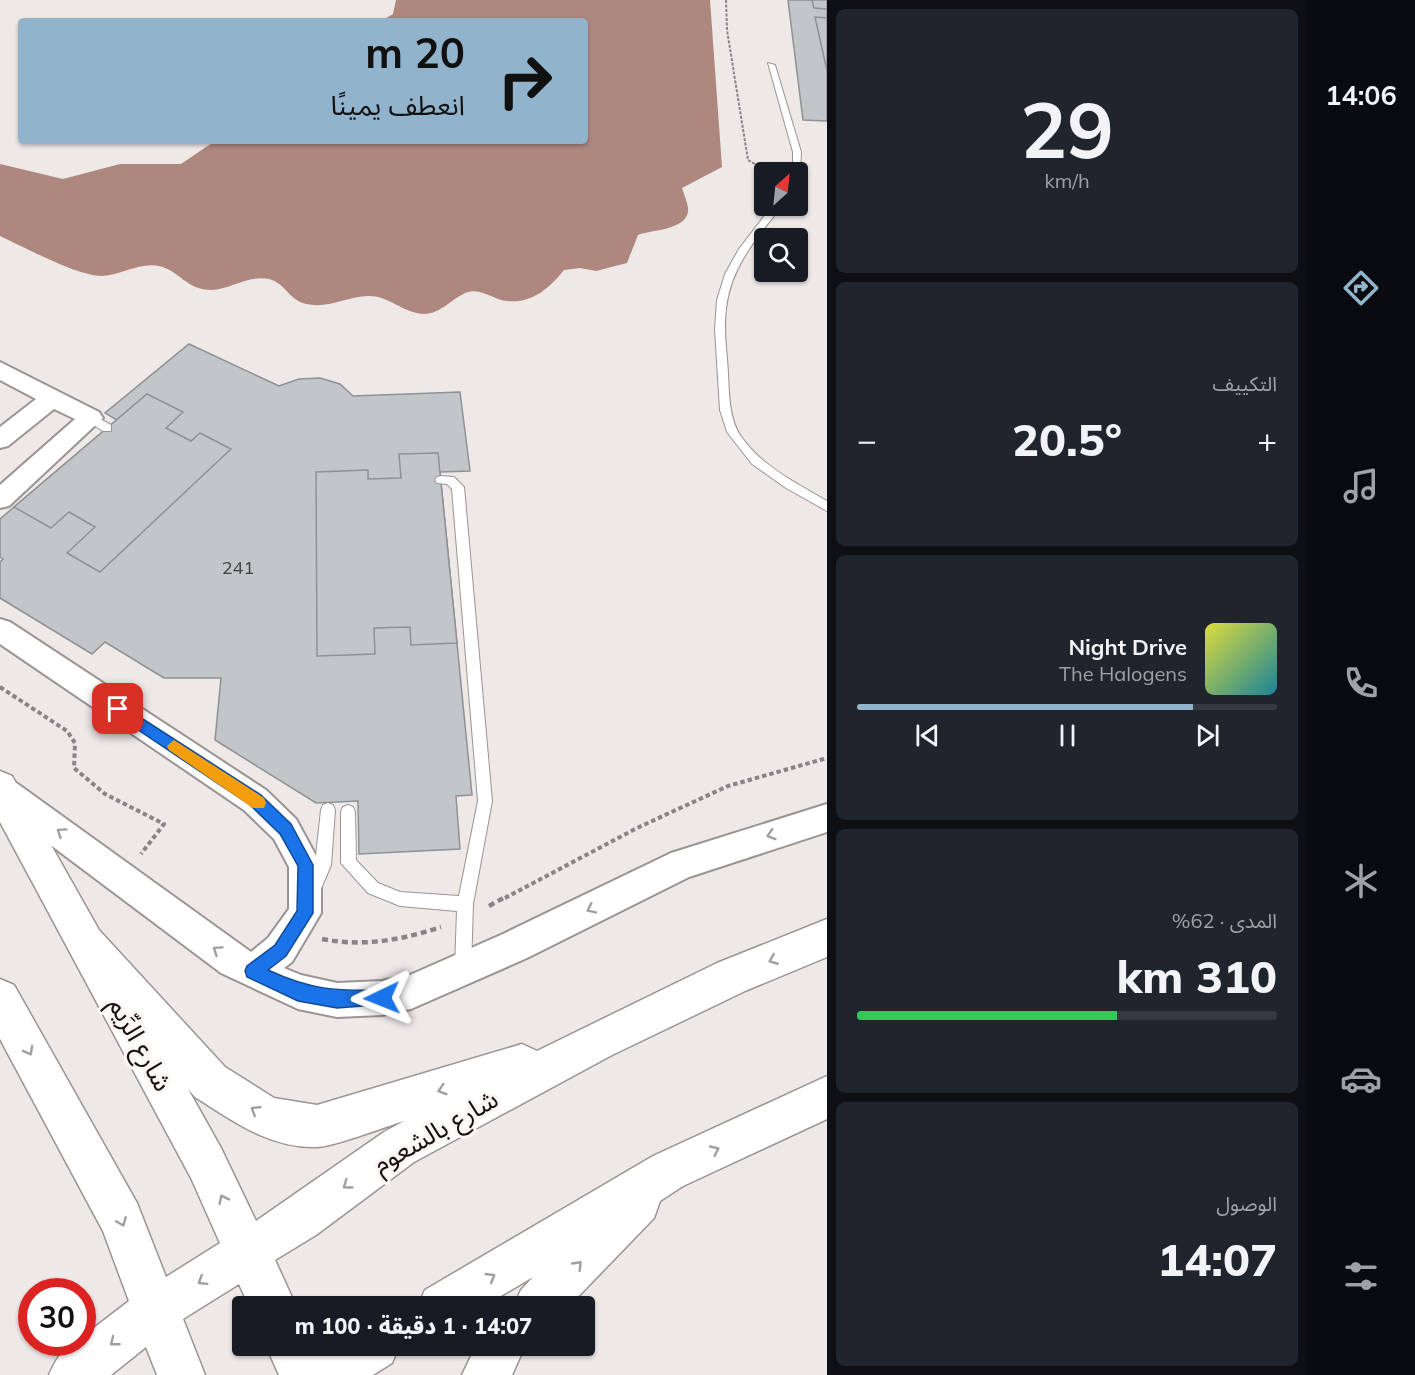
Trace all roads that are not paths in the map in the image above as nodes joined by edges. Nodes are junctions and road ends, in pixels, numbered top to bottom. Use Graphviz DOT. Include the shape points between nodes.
graph roads {
  1 [pos="771,65"];
  2 [pos="797,162"];
  3 [pos="770,216"];
  4 [pos="0,370"];
  5 [pos="51,399"];
  6 [pos="0,440"];
  7 [pos="441,480"];
  8 [pos="0,499"];
  9 [pos="827,507"];
  10 [pos="0,630"];
  11 [pos="2,790"];
  12 [pos="328,810"];
  13 [pos="348,812"];
  14 [pos="827,818"];
  15 [pos="464,912"];
  16 [pos="298,923"];
  17 [pos="827,938"];
  18 [pos="85,943"];
  19 [pos="463,968"];
  20 [pos="253,971"];
  21 [pos="0,999"];
  22 [pos="598,1041"];
  23 [pos="827,1097"];
  24 [pos="668,1171"];
  25 [pos="249,1251"];
  26 [pos="269,1296"];
  27 [pos="458,1296"];
  28 [pos="547,1296"];
  29 [pos="155,1310"];
  30 [pos="294,1356"];
  31 [pos="359,1356"];
  32 [pos="496,1356"];
  33 [pos="73,1375"];
  34 [pos="181,1375"];
  35 [pos="303,1375"];
  36 [pos="330,1375"];
  37 [pos="486,1375"];
  1 -- 2 [label="lane"];
  3 -- 9 [label="lane" via="735,266 722,300 726,418 735,437 763,468"];
  4 -- 5 [label="street"];
  5 -- 6 [label="street"];
  5 -- 8 [label="street" via="99,423"];
  7 -- 15 [label="lane" via="458,486 485,801"];
  10 -- 16 [label="street" via="255,800 285,829 305,865"];
  11 -- 18 [label="main road, شارع الرِّيم"];
  20 -- 11 [label="street, one-way" via="185,927"];
  12 -- 16 [label="lane" via="323,865"];
  13 -- 15 [label="lane" via="349,863 373,888 400,899"];
  14 -- 19 [label="street, one-way" via="682,864"];
  15 -- 19 [label="lane"];
  16 -- 20 [label="street" via="280,950"];
  17 -- 22 [label="main road, شارع بالشعوم, one-way" via="731,977"];
  22 -- 18 [label="main road, one-way" via="317,1126 267,1118 210,1082"];
  25 -- 18 [label="main road, شارع الرِّيم, one-way" via="206,1163"];
  19 -- 20 [label="street" via="411,992 337,1000 298,992"];
  21 -- 29 [label="main road, one-way" via="121,1219"];
  22 -- 25 [label="main road, شارع بالشعوم, one-way" via="399,1147"];
  24 -- 23 [label="main road, one-way"];
  27 -- 24 [label="main road, one-way"];
  28 -- 24 [label="main road, one-way"];
  25 -- 26 [label="main road, شارع الرِّيم"];
  25 -- 29 [label="main road, شارع بالشعوم, one-way"];
  29 -- 33 [label="main road, شارع بالشعوم, one-way"];
  29 -- 34 [label="main road"];
  30 -- 35 [label="main road"];
  31 -- 36 [label="main road"];
  32 -- 37 [label="main road"];
}
